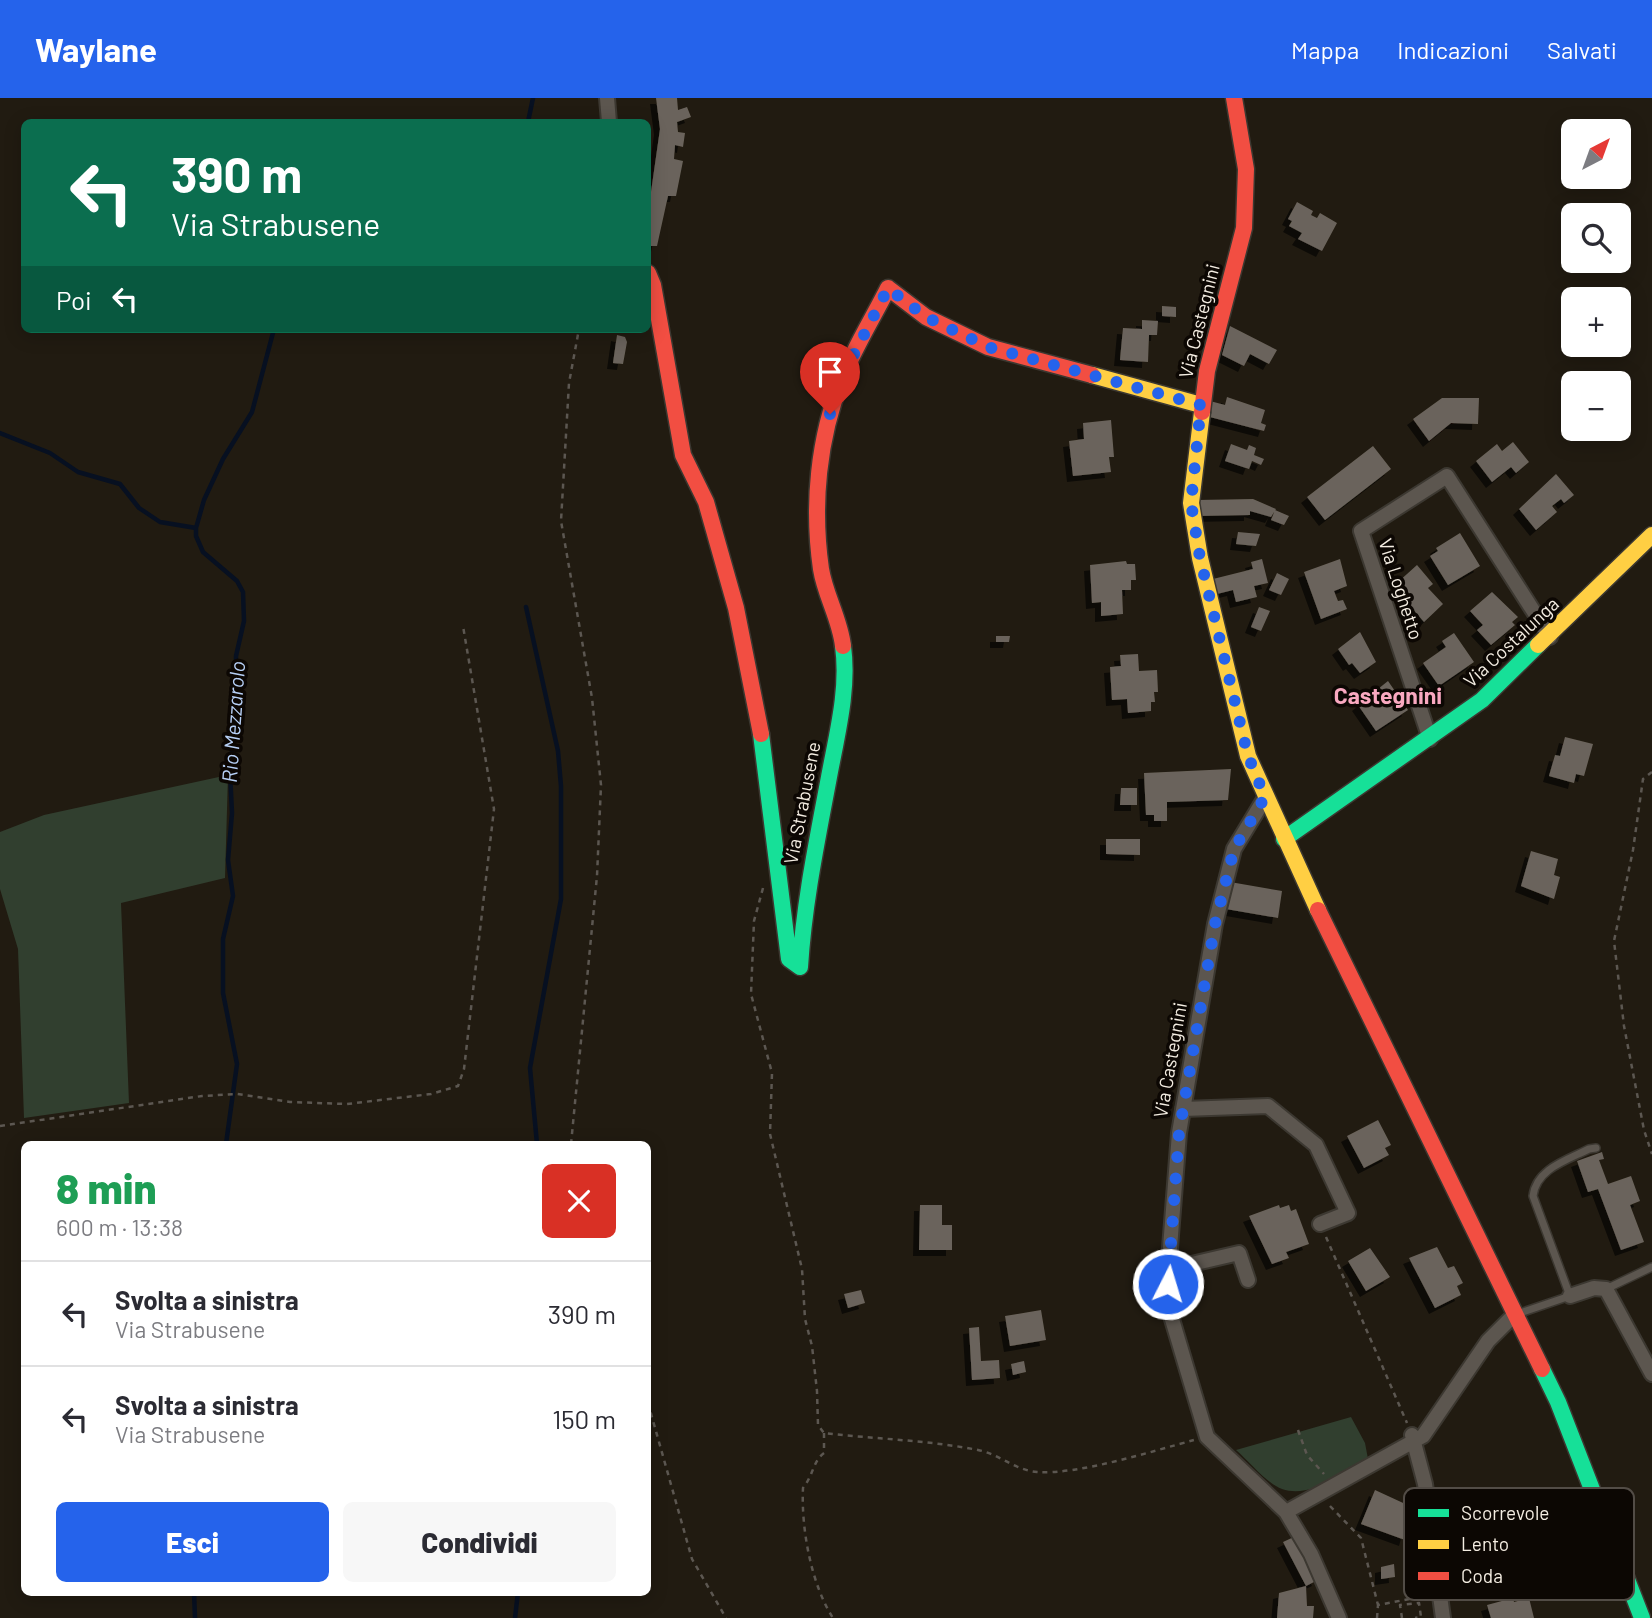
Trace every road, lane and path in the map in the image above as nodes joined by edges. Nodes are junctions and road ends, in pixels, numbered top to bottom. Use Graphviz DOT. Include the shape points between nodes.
graph roads {
  1 [pos="607,98"];
  2 [pos="1234,98"];
  3 [pos="609,119"];
  4 [pos="651,286"];
  5 [pos="578,333"];
  6 [pos="1201,405"];
  7 [pos="1652,535"];
  8 [pos="463,626"];
  9 [pos="1550,637"];
  10 [pos="1430,739"];
  11 [pos="1652,772"];
  12 [pos="1265,797"];
  13 [pos="1284,839"];
  14 [pos="763,885"];
  15 [pos="1183,1109"];
  16 [pos="0,1126"];
  17 [pos="571,1141"];
  18 [pos="1596,1148"];
  19 [pos="1652,1154"];
  20 [pos="1320,1224"];
  21 [pos="1652,1267"];
  22 [pos="1170,1269"];
  23 [pos="1248,1280"];
  24 [pos="1606,1289"];
  25 [pos="1570,1296"];
  26 [pos="1513,1316"];
  27 [pos="1652,1374"];
  28 [pos="651,1414"];
  29 [pos="1298,1430"];
  30 [pos="824,1433"];
  31 [pos="1211,1433"];
  32 [pos="1414,1439"];
  33 [pos="1426,1488"];
  34 [pos="1591,1488"];
  35 [pos="1324,1490"];
  36 [pos="1286,1513"];
  37 [pos="1634,1597"];
  38 [pos="1405,1600"];
  39 [pos="1440,1600"];
  40 [pos="1377,1605"];
  41 [pos="726,1618"];
  42 [pos="833,1618"];
  43 [pos="1339,1618"];
  44 [pos="1377,1618"];
  45 [pos="1402,1618"];
  46 [pos="1415,1618"];
  47 [pos="1443,1618"];
  48 [pos="1642,1618"];
  1 -- 3 [label="street"];
  2 -- 6 [label="street, Via Castegnini" via="1247,169 1244,228"];
  4 -- 6 [label="street, Via Strabusene" via="683,455 706,502 736,608 764,749 789,959 800,967 803,912 846,668 840,622 821,571 817,503 824,432 842,378 888,288 926,317 988,347"];
  5 -- 17 [label="path" via="569,383 561,521 592,698 601,785 597,876"];
  6 -- 12 [label="street, Via Castegnini" via="1191,503 1248,756"];
  7 -- 9 [label="street, Via Costalunga"];
  8 -- 16 [label="path" via="494,809 464,1069 458,1086 431,1094 347,1104 237,1094 202,1096"];
  9 -- 10 [label="street, Via Costalunga" via="1482,700"];
  9 -- 10 [label="street, Via Loghetto" via="1447,476 1361,531"];
  10 -- 13 [label="street, Via Costalunga"];
  11 -- 19 [label="path" via="1643,779 1614,941 1624,1026"];
  12 -- 13 [label="street, Via Castegnini"];
  12 -- 15 [label="street, Via Castegnini" via="1234,849 1215,924"];
  13 -- 26 [label="street, Via Castegnini"];
  14 -- 30 [label="path" via="754,921 751,994 772,1073 770,1134 802,1269 818,1425"];
  15 -- 20 [label="street" via="1268,1106 1316,1145 1349,1213"];
  15 -- 22 [label="street, Via Castegnini"];
  18 -- 25 [label="lane" via="1548,1171 1534,1187 1533,1196"];
  20 -- 32 [label="path"];
  21 -- 24 [label="lane"];
  22 -- 23 [label="street" via="1239,1253"];
  22 -- 31 [label="street, Via Castegnini" via="1166,1299"];
  24 -- 25 [label="street"];
  24 -- 27 [label="street"];
  25 -- 26 [label="lane"];
  26 -- 32 [label="street" via="1488,1341 1423,1436"];
  26 -- 34 [label="street, Via Castegnini" via="1558,1402"];
  28 -- 41 [label="path" via="692,1559"];
  29 -- 35 [label="path" via="1307,1455 1321,1467"];
  30 -- 31 [label="path" via="974,1449 1037,1472 1141,1455"];
  30 -- 42 [label="path" via="824,1453 816,1459 811,1479 803,1488 802,1503 813,1575"];
  31 -- 36 [label="street, Via Castegnini"];
  32 -- 33 [label="street"];
  32 -- 35 [label="street"];
  35 -- 36 [label="street"];
  35 -- 40 [label="path" via="1361,1538"];
  36 -- 43 [label="street, Via Castegnini" via="1311,1554"];
  37 -- 48 [label="street, Via Castegnini"];
  38 -- 40 [label="path"];
  39 -- 47 [label="street"];
  40 -- 44 [label="path"];
  45 -- 46 [label="path" via="1400,1605 1419,1603 1421,1617"];
}
